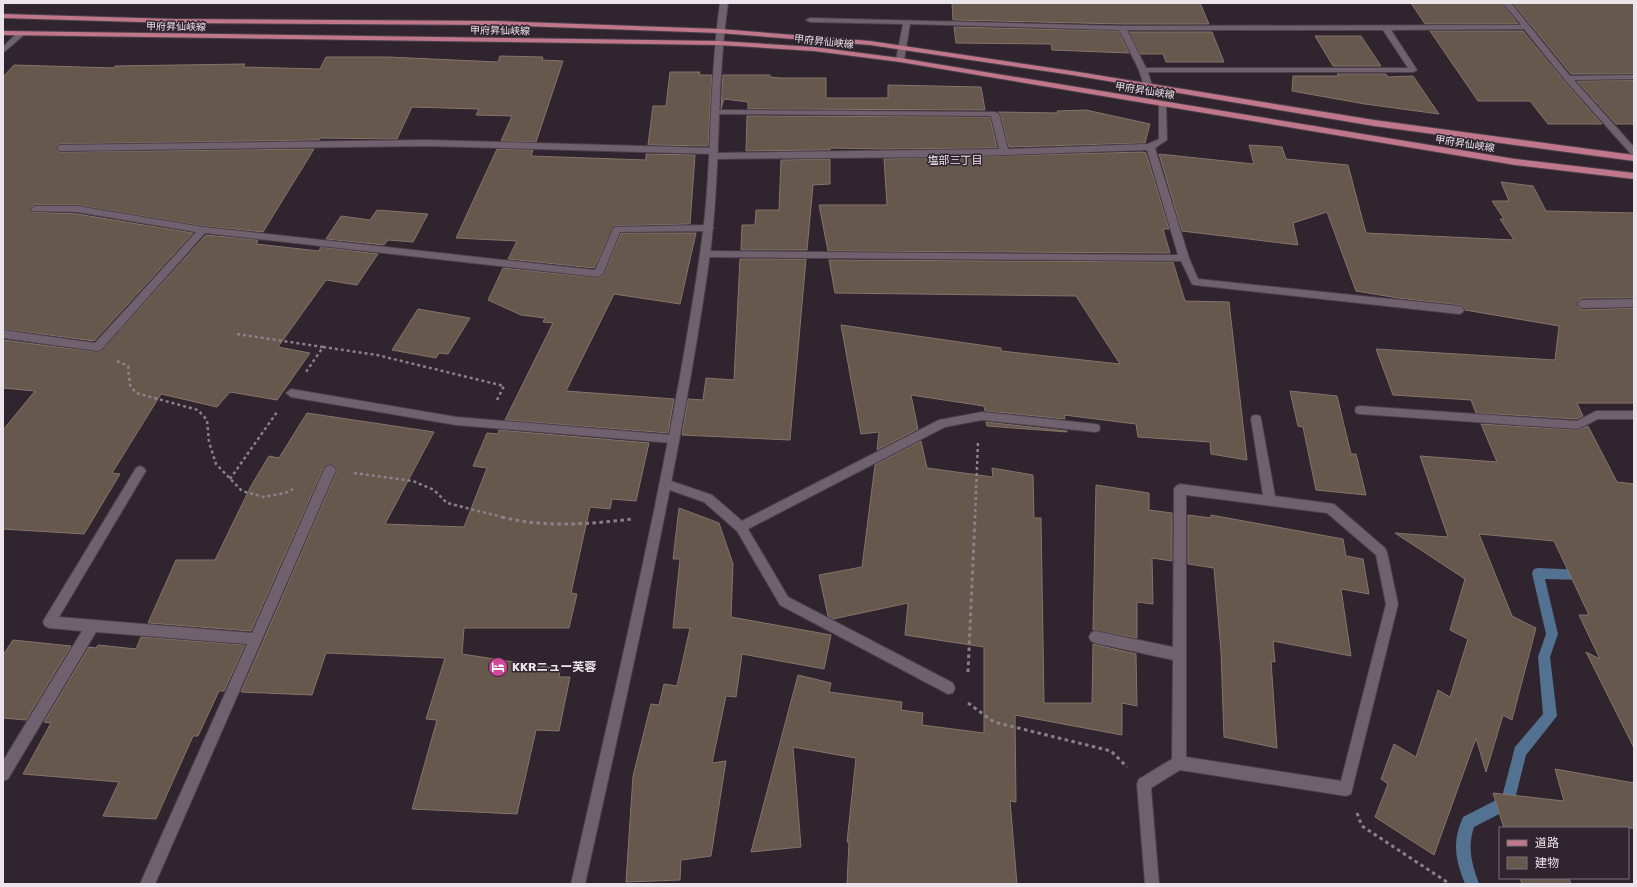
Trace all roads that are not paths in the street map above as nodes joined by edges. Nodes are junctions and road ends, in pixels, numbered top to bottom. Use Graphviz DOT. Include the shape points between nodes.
graph roads {
  1 [pos="724,3"];
  2 [pos="1507,3"];
  3 [pos="3,16"];
  4 [pos="810,20"];
  5 [pos="907,22"];
  6 [pos="1525,27"];
  7 [pos="1122,28"];
  8 [pos="1386,28"];
  9 [pos="719,31"];
  10 [pos="3,33"];
  11 [pos="21,34"];
  12 [pos="719,43"];
  13 [pos="902,47"];
  14 [pos="3,51"];
  15 [pos="900,60"];
  16 [pos="1143,70"];
  17 [pos="1634,77"];
  18 [pos="1568,78"];
  19 [pos="1148,86"];
  20 [pos="1162,103"];
  21 [pos="716,112"];
  22 [pos="1150,147"];
  23 [pos="60,148"];
  24 [pos="1004,152"];
  25 [pos="1634,152"];
  26 [pos="714,154"];
  27 [pos="1634,158"];
  28 [pos="1634,176"];
  29 [pos="35,209"];
  30 [pos="709,228"];
  31 [pos="203,230"];
  32 [pos="705,254"];
  33 [pos="1184,258"];
  34 [pos="1634,303"];
  35 [pos="1582,304"];
  36 [pos="1459,310"];
  37 [pos="3,334"];
  38 [pos="291,393"];
  39 [pos="1360,410"];
  40 [pos="1634,415"];
  41 [pos="1256,419"];
  42 [pos="1095,428"];
  43 [pos="672,438"];
  44 [pos="330,470"];
  45 [pos="140,471"];
  46 [pos="665,484"];
  47 [pos="1270,501"];
  48 [pos="741,527"];
  49 [pos="92,626"];
  50 [pos="1095,637"];
  51 [pos="256,639"];
  52 [pos="1180,655"];
  53 [pos="948,688"];
  54 [pos="1179,763"];
  55 [pos="3,774"];
  56 [pos="147,884"];
  57 [pos="578,884"];
  58 [pos="1152,884"];
  1 -- 9 [label="street"];
  2 -- 6 [label="street"];
  3 -- 9 [label="main road, 甲府昇仙峡線" via="173,21 495,23"];
  4 -- 5 [label="street"];
  5 -- 7 [label="street"];
  5 -- 13 [label="street"];
  6 -- 8 [label="street"];
  6 -- 18 [label="street"];
  7 -- 8 [label="street"];
  7 -- 16 [label="street"];
  8 -- 16 [label="street" via="1413,70"];
  9 -- 12 [label="street"];
  9 -- 13 [label="main road, 甲府昇仙峡線"];
  10 -- 11 [label="main road, 甲府昇仙峡線"];
  11 -- 12 [label="main road, 甲府昇仙峡線"];
  11 -- 14 [label="street"];
  12 -- 15 [label="main road, 甲府昇仙峡線" via="814,49"];
  12 -- 21 [label="street"];
  13 -- 15 [label="street"];
  13 -- 19 [label="main road, 甲府昇仙峡線"];
  15 -- 20 [label="main road, 甲府昇仙峡線"];
  16 -- 19 [label="street"];
  17 -- 18 [label="street"];
  18 -- 25 [label="street"];
  19 -- 27 [label="main road, 甲府昇仙峡線" via="1374,123"];
  20 -- 22 [label="street" via="1163,140"];
  20 -- 28 [label="main road, 甲府昇仙峡線" via="1515,162"];
  21 -- 24 [label="street" via="995,114"];
  21 -- 26 [label="street"];
  22 -- 24 [label="street"];
  22 -- 33 [label="street"];
  23 -- 26 [label="street" via="427,143"];
  24 -- 26 [label="street"];
  26 -- 30 [label="street"];
  29 -- 31 [label="street" via="77,209"];
  30 -- 31 [label="street" via="617,229 598,274"];
  30 -- 32 [label="street"];
  31 -- 37 [label="street" via="97,347"];
  32 -- 33 [label="street"];
  32 -- 43 [label="street"];
  33 -- 36 [label="street" via="1196,282"];
  34 -- 35 [label="street"];
  38 -- 43 [label="street" via="456,421"];
  39 -- 40 [label="street" via="1578,425 1596,415"];
  41 -- 47 [label="street"];
  42 -- 48 [label="street" via="979,417 944,423"];
  43 -- 46 [label="street"];
  44 -- 51 [label="street"];
  45 -- 49 [label="street" via="49,622"];
  46 -- 48 [label="street" via="708,498"];
  46 -- 57 [label="street"];
  47 -- 52 [label="street" via="1180,489"];
  47 -- 54 [label="street" via="1330,508 1381,552 1392,604 1346,789"];
  48 -- 53 [label="street" via="784,601"];
  49 -- 51 [label="street"];
  49 -- 55 [label="street"];
  50 -- 52 [label="street"];
  51 -- 56 [label="street"];
  52 -- 54 [label="street"];
  54 -- 58 [label="street" via="1144,784"];
}
